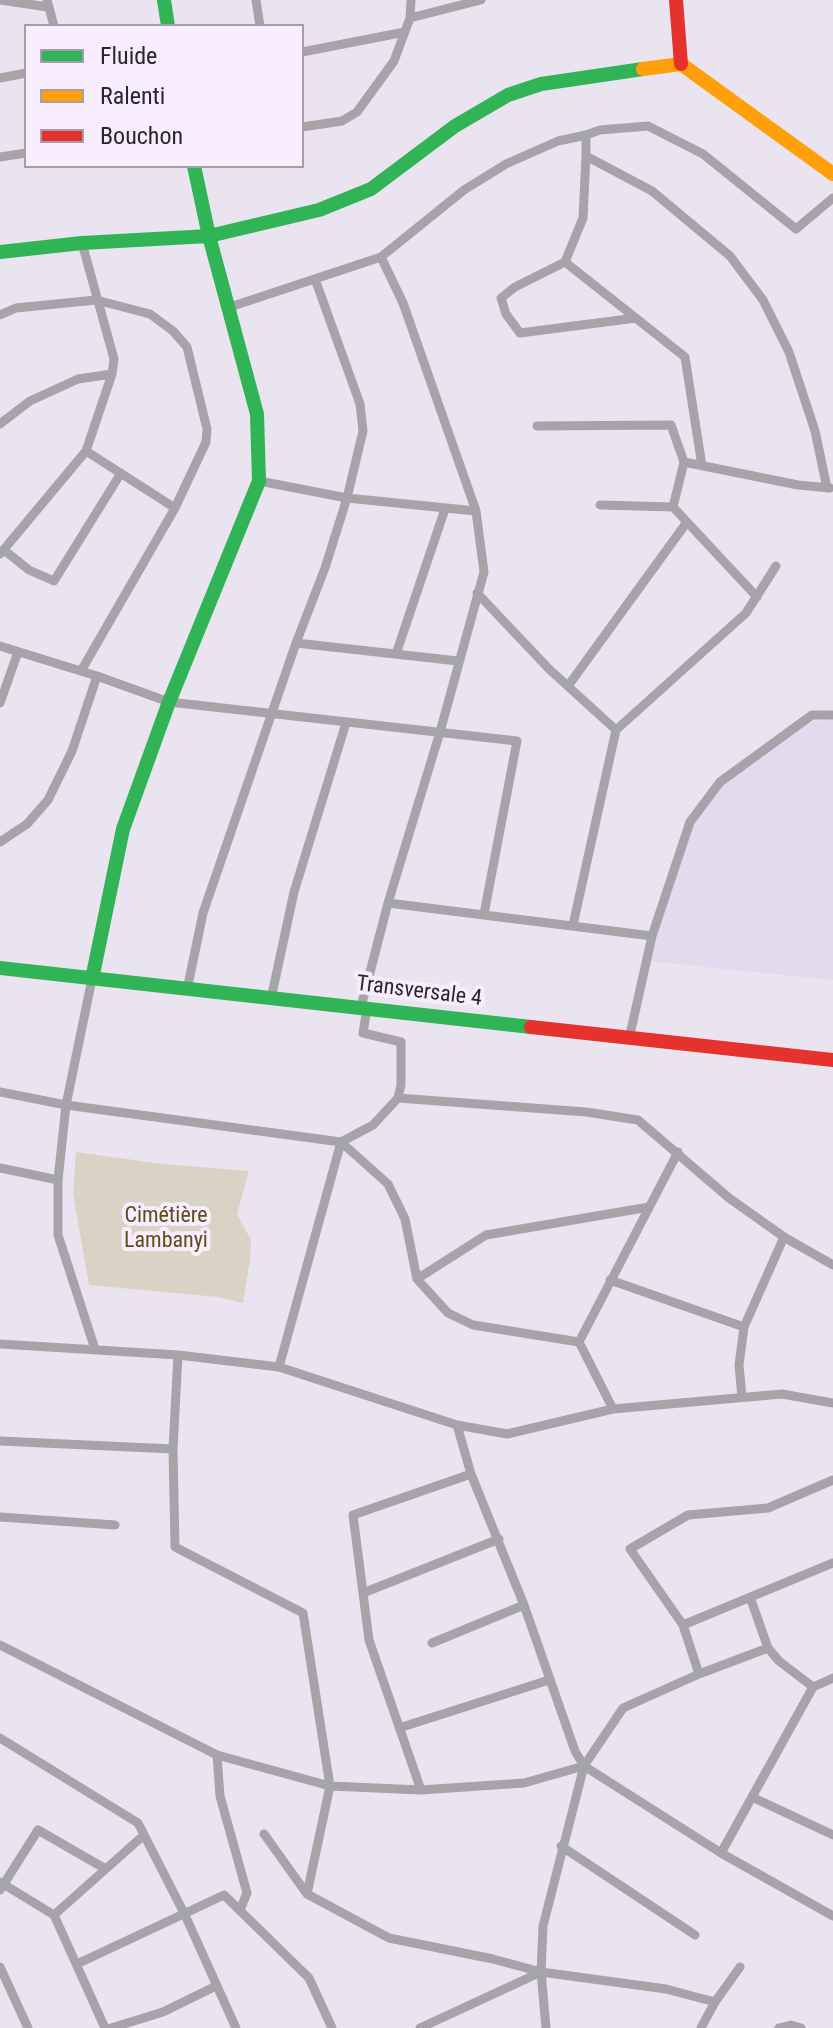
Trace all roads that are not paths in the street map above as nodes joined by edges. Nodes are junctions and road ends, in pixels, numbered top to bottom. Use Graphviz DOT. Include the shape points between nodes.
graph roads {
  1 [pos="0,0"];
  2 [pos="164,0"];
  3 [pos="256,0"];
  4 [pos="411,0"];
  5 [pos="481,0"];
  6 [pos="676,0"];
  7 [pos="47,3"];
  8 [pos="410,18"];
  9 [pos="53,24"];
  10 [pos="168,24"];
  11 [pos="260,24"];
  12 [pos="405,32"];
  13 [pos="304,52"];
  14 [pos="681,64"];
  15 [pos="24,73"];
  16 [pos="0,78"];
  17 [pos="304,127"];
  18 [pos="586,135"];
  19 [pos="24,153"];
  20 [pos="586,156"];
  21 [pos="0,157"];
  22 [pos="194,168"];
  23 [pos="832,170"];
  24 [pos="833,198"];
  25 [pos="209,236"];
  26 [pos="82,243"];
  27 [pos="0,252"];
  28 [pos="381,257"];
  29 [pos="565,262"];
  30 [pos="315,279"];
  31 [pos="96,300"];
  32 [pos="227,308"];
  33 [pos="0,315"];
  34 [pos="636,318"];
  35 [pos="112,374"];
  36 [pos="0,424"];
  37 [pos="537,426"];
  38 [pos="86,451"];
  39 [pos="684,462"];
  40 [pos="702,466"];
  41 [pos="121,473"];
  42 [pos="259,481"];
  43 [pos="830,488"];
  44 [pos="347,498"];
  45 [pos="600,505"];
  46 [pos="673,507"];
  47 [pos="175,508"];
  48 [pos="445,509"];
  49 [pos="476,511"];
  50 [pos="687,522"];
  51 [pos="1,552"];
  52 [pos="776,566"];
  53 [pos="477,593"];
  54 [pos="757,597"];
  55 [pos="296,643"];
  56 [pos="0,646"];
  57 [pos="18,652"];
  58 [pos="396,654"];
  59 [pos="458,661"];
  60 [pos="81,671"];
  61 [pos="97,676"];
  62 [pos="568,686"];
  63 [pos="169,702"];
  64 [pos="0,703"];
  65 [pos="272,712"];
  66 [pos="833,715"];
  67 [pos="346,723"];
  68 [pos="616,730"];
  69 [pos="440,732"];
  70 [pos="0,842"];
  71 [pos="388,903"];
  72 [pos="484,914"];
  73 [pos="573,925"];
  74 [pos="652,936"];
  75 [pos="0,968"];
  76 [pos="92,979"];
  77 [pos="187,990"];
  78 [pos="271,999"];
  79 [pos="364,1007"];
  80 [pos="629,1039"];
  81 [pos="833,1060"];
  82 [pos="0,1092"];
  83 [pos="398,1098"];
  84 [pos="66,1105"];
  85 [pos="341,1142"];
  86 [pos="678,1152"];
  87 [pos="0,1168"];
  88 [pos="58,1180"];
  89 [pos="649,1207"];
  90 [pos="784,1237"];
  91 [pos="833,1265"];
  92 [pos="417,1279"];
  93 [pos="610,1280"];
  94 [pos="744,1327"];
  95 [pos="579,1342"];
  96 [pos="0,1344"];
  97 [pos="95,1349"];
  98 [pos="178,1355"];
  99 [pos="279,1367"];
  100 [pos="742,1397"];
  101 [pos="833,1403"];
  102 [pos="613,1409"];
  103 [pos="457,1425"];
  104 [pos="0,1441"];
  105 [pos="173,1449"];
  106 [pos="471,1474"];
  107 [pos="833,1480"];
  108 [pos="0,1517"];
  109 [pos="115,1525"];
  110 [pos="499,1539"];
  111 [pos="833,1563"];
  112 [pos="363,1593"];
  113 [pos="750,1597"];
  114 [pos="524,1605"];
  115 [pos="683,1625"];
  116 [pos="432,1643"];
  117 [pos="0,1645"];
  118 [pos="768,1648"];
  119 [pos="699,1674"];
  120 [pos="833,1678"];
  121 [pos="549,1680"];
  122 [pos="813,1687"];
  123 [pos="399,1728"];
  124 [pos="0,1738"];
  125 [pos="217,1755"];
  126 [pos="584,1766"];
  127 [pos="330,1786"];
  128 [pos="421,1790"];
  129 [pos="752,1797"];
  130 [pos="264,1834"];
  131 [pos="144,1835"];
  132 [pos="833,1835"];
  133 [pos="561,1846"];
  134 [pos="721,1853"];
  135 [pos="104,1868"];
  136 [pos="1,1885"];
  137 [pos="307,1894"];
  138 [pos="240,1910"];
  139 [pos="54,1915"];
  140 [pos="185,1915"];
  141 [pos="833,1916"];
  142 [pos="695,1935"];
  143 [pos="77,1964"];
  144 [pos="0,1967"];
  145 [pos="740,1967"];
  146 [pos="541,1972"];
  147 [pos="216,1986"];
  148 [pos="715,2002"];
  149 [pos="28,2028"];
  150 [pos="108,2028"];
  151 [pos="236,2028"];
  152 [pos="332,2028"];
  153 [pos="420,2028"];
  154 [pos="546,2028"];
  155 [pos="701,2028"];
  156 [pos="779,2028"];
  157 [pos="801,2028"];
  1 -- 7 [label="street"];
  2 -- 10 [label="street"];
  3 -- 11 [label="street"];
  4 -- 8 [label="street"];
  5 -- 8 [label="street"];
  6 -- 14 [label="street"];
  7 -- 9 [label="street"];
  8 -- 12 [label="street"];
  12 -- 13 [label="street"];
  12 -- 17 [label="street" via="394,61 351,119"];
  14 -- 23 [label="street"];
  14 -- 25 [label="street" via="541,84 508,95 455,126 371,189 319,210"];
  15 -- 16 [label="street"];
  18 -- 20 [label="street"];
  18 -- 24 [label="street" via="648,126 703,154 796,229"];
  18 -- 28 [label="street" via="506,164 464,190"];
  19 -- 21 [label="street"];
  20 -- 29 [label="street" via="583,218"];
  20 -- 43 [label="street" via="652,191 730,256 763,300 789,352"];
  22 -- 25 [label="street"];
  25 -- 26 [label="street"];
  25 -- 32 [label="street"];
  26 -- 27 [label="street"];
  26 -- 31 [label="street"];
  28 -- 30 [label="street"];
  28 -- 49 [label="street" via="403,303"];
  29 -- 34 [label="street"];
  29 -- 34 [label="street" via="501,298 520,333"];
  30 -- 32 [label="street"];
  30 -- 44 [label="street" via="360,404 363,431"];
  31 -- 33 [label="street" via="16,308"];
  31 -- 35 [label="street" via="114,359"];
  31 -- 47 [label="street" via="150,314 187,347 207,429"];
  32 -- 42 [label="street" via="257,414"];
  34 -- 40 [label="street" via="685,357"];
  35 -- 36 [label="street" via="66,384 30,401"];
  35 -- 38 [label="street"];
  37 -- 39 [label="street" via="671,425"];
  38 -- 41 [label="street"];
  38 -- 51 [label="street"];
  39 -- 40 [label="street"];
  39 -- 46 [label="street"];
  40 -- 43 [label="street"];
  41 -- 47 [label="street"];
  41 -- 51 [label="street" via="54,581"];
  42 -- 44 [label="street"];
  42 -- 63 [label="street"];
  44 -- 48 [label="street"];
  44 -- 55 [label="street"];
  45 -- 46 [label="street"];
  46 -- 50 [label="street"];
  47 -- 60 [label="street"];
  48 -- 49 [label="street"];
  48 -- 58 [label="street"];
  49 -- 53 [label="street" via="484,572"];
  50 -- 54 [label="street"];
  50 -- 62 [label="street"];
  52 -- 54 [label="street"];
  53 -- 59 [label="street"];
  53 -- 62 [label="street"];
  54 -- 68 [label="street" via="746,613"];
  55 -- 58 [label="street"];
  55 -- 65 [label="street"];
  56 -- 57 [label="street"];
  57 -- 60 [label="street"];
  57 -- 64 [label="street"];
  58 -- 59 [label="street"];
  59 -- 69 [label="street"];
  60 -- 61 [label="street"];
  61 -- 63 [label="street"];
  61 -- 70 [label="street" via="72,751 48,800 27,824"];
  62 -- 68 [label="street"];
  63 -- 65 [label="street"];
  63 -- 76 [label="street" via="123,829"];
  65 -- 67 [label="street"];
  65 -- 77 [label="street" via="203,913"];
  66 -- 74 [label="street" via="812,715 720,782 690,822"];
  67 -- 69 [label="street"];
  67 -- 78 [label="street" via="294,892"];
  68 -- 73 [label="street"];
  69 -- 71 [label="street"];
  69 -- 72 [label="street" via="517,741"];
  71 -- 72 [label="street"];
  71 -- 79 [label="street"];
  72 -- 73 [label="street"];
  73 -- 74 [label="street"];
  74 -- 80 [label="street"];
  75 -- 76 [label="street, Transversale 4"];
  76 -- 77 [label="street, Transversale 4"];
  76 -- 84 [label="street"];
  77 -- 78 [label="street, Transversale 4"];
  78 -- 79 [label="street, Transversale 4"];
  79 -- 80 [label="street, Transversale 4"];
  79 -- 83 [label="street" via="363,1033 401,1042"];
  80 -- 81 [label="street, Transversale 4"];
  82 -- 84 [label="street"];
  83 -- 85 [label="street" via="373,1125"];
  83 -- 86 [label="street" via="638,1120"];
  84 -- 85 [label="street"];
  84 -- 88 [label="street"];
  85 -- 92 [label="street" via="388,1184 405,1219"];
  85 -- 99 [label="street"];
  86 -- 89 [label="street"];
  86 -- 90 [label="street"];
  87 -- 88 [label="street"];
  88 -- 97 [label="street" via="58,1235"];
  89 -- 92 [label="street" via="486,1235"];
  89 -- 93 [label="street"];
  90 -- 91 [label="street"];
  90 -- 94 [label="street"];
  92 -- 95 [label="street" via="448,1313 473,1325"];
  93 -- 94 [label="street"];
  93 -- 95 [label="street"];
  94 -- 100 [label="street"];
  95 -- 102 [label="street"];
  96 -- 97 [label="street"];
  97 -- 98 [label="street"];
  98 -- 99 [label="street"];
  98 -- 105 [label="street"];
  99 -- 103 [label="street"];
  100 -- 101 [label="street" via="782,1394"];
  100 -- 102 [label="street"];
  102 -- 103 [label="street" via="507,1434"];
  103 -- 106 [label="street"];
  104 -- 105 [label="street"];
  105 -- 127 [label="street" via="175,1547 303,1613"];
  106 -- 110 [label="street"];
  106 -- 112 [label="street" via="353,1515"];
  107 -- 115 [label="street" via="768,1508 688,1515 630,1549"];
  108 -- 109 [label="street"];
  110 -- 112 [label="street"];
  110 -- 114 [label="street"];
  111 -- 113 [label="street"];
  112 -- 123 [label="street" via="369,1640"];
  113 -- 115 [label="street"];
  113 -- 118 [label="street"];
  114 -- 116 [label="street"];
  114 -- 121 [label="street"];
  115 -- 119 [label="street"];
  117 -- 125 [label="street"];
  118 -- 119 [label="street"];
  118 -- 122 [label="street"];
  119 -- 126 [label="street" via="623,1708"];
  120 -- 122 [label="street"];
  121 -- 123 [label="street"];
  121 -- 126 [label="street"];
  122 -- 129 [label="street"];
  123 -- 128 [label="street"];
  124 -- 131 [label="street" via="138,1823"];
  125 -- 127 [label="street"];
  125 -- 138 [label="street" via="220,1796 247,1893"];
  126 -- 128 [label="street" via="524,1783"];
  126 -- 133 [label="street"];
  126 -- 134 [label="street"];
  127 -- 128 [label="street"];
  127 -- 137 [label="street"];
  129 -- 132 [label="street"];
  129 -- 134 [label="street"];
  130 -- 137 [label="street"];
  131 -- 135 [label="street"];
  131 -- 140 [label="street"];
  133 -- 142 [label="street"];
  133 -- 146 [label="street" via="543,1926"];
  134 -- 141 [label="street"];
  135 -- 136 [label="street" via="38,1830"];
  135 -- 139 [label="street"];
  136 -- 139 [label="street"];
  137 -- 146 [label="street" via="389,1938"];
  138 -- 140 [label="street" via="224,1895"];
  138 -- 152 [label="street" via="309,1978"];
  139 -- 143 [label="street"];
  140 -- 143 [label="street"];
  140 -- 147 [label="street"];
  143 -- 150 [label="street"];
  144 -- 149 [label="street"];
  145 -- 148 [label="street"];
  146 -- 148 [label="street" via="666,1989"];
  146 -- 153 [label="street"];
  146 -- 154 [label="street"];
  147 -- 150 [label="street" via="163,2012"];
  147 -- 151 [label="street"];
  148 -- 155 [label="street"];
  156 -- 157 [label="street"];
}
